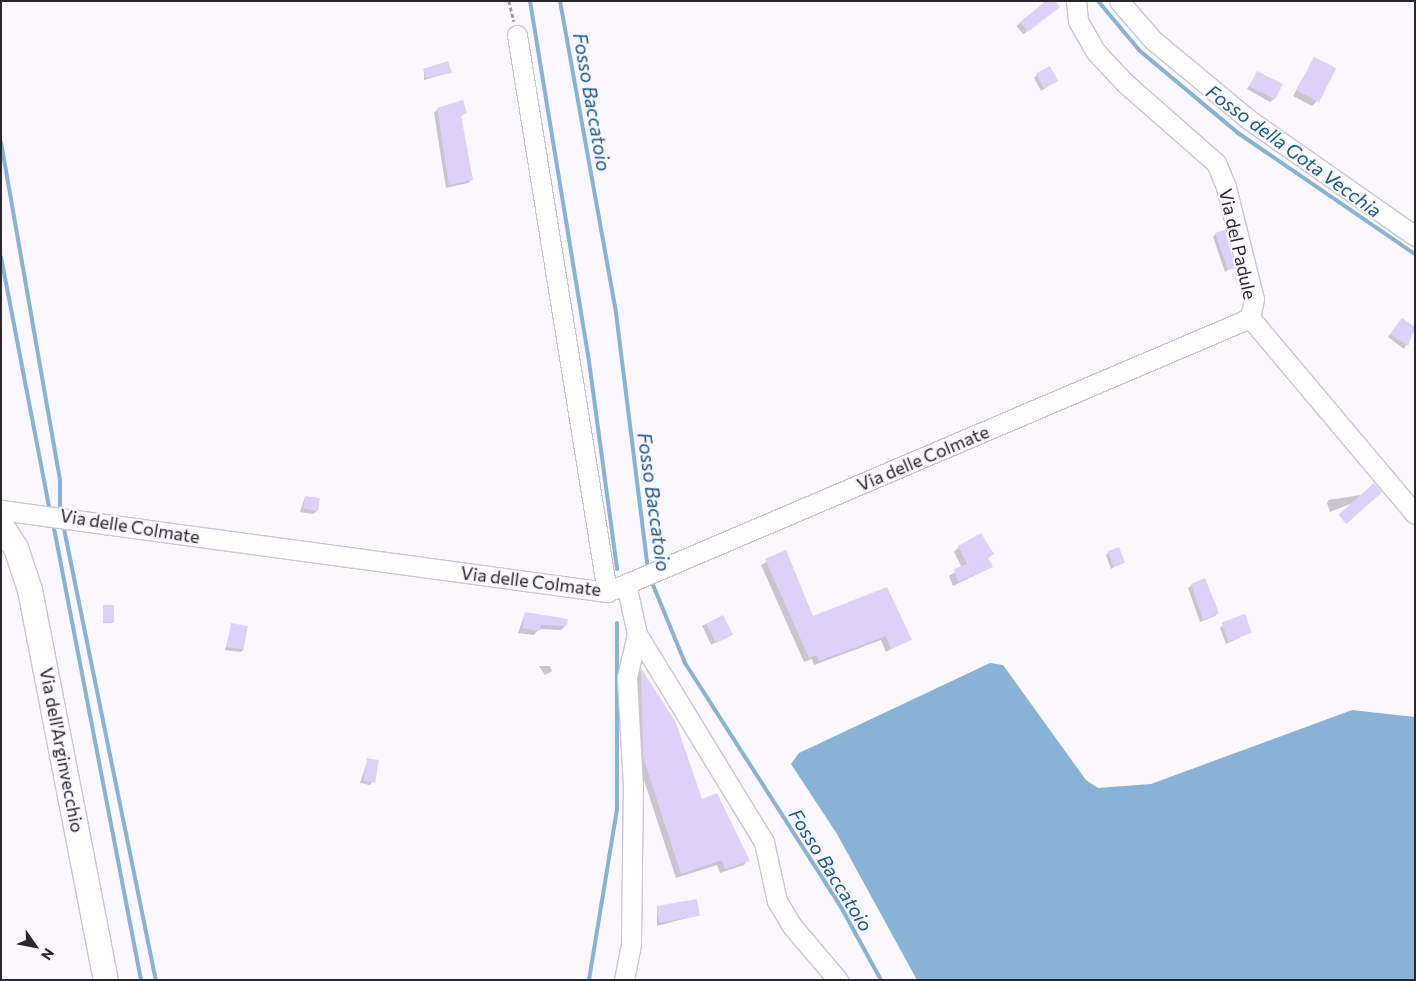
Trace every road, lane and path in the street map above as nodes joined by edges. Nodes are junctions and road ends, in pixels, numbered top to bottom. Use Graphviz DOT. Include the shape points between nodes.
graph roads {
  1 [pos="509,1"];
  2 [pos="1076,1"];
  3 [pos="1119,1"];
  4 [pos="518,35"];
  5 [pos="1415,236"];
  6 [pos="1250,318"];
  7 [pos="1,510"];
  8 [pos="1415,514"];
  9 [pos="1,525"];
  10 [pos="633,581"];
  11 [pos="607,592"];
  12 [pos="637,634"];
  13 [pos="106,980"];
  14 [pos="624,980"];
  15 [pos="838,980"];
  1 -- 4 [label="path"];
  2 -- 6 [label="street, Via del Padule" via="1078,21 1096,52 1125,83 1216,163 1226,187 1254,299"];
  3 -- 5 [label="street" via="1153,40 1248,119"];
  4 -- 11 [label="street"];
  6 -- 8 [label="street, Via del Padule"];
  6 -- 10 [label="street, Via delle Colmate"];
  7 -- 11 [label="street, Via delle Colmate" via="29,510 87,522"];
  9 -- 13 [label="main road, Via dell'Arginvecchio" via="16,548 30,590"];
  10 -- 11 [label="street, Via delle Colmate"];
  10 -- 12 [label="street"];
  12 -- 14 [label="street" via="627,677 633,786 631,943"];
  12 -- 15 [label="street" via="764,842 777,901 792,926"];
}
